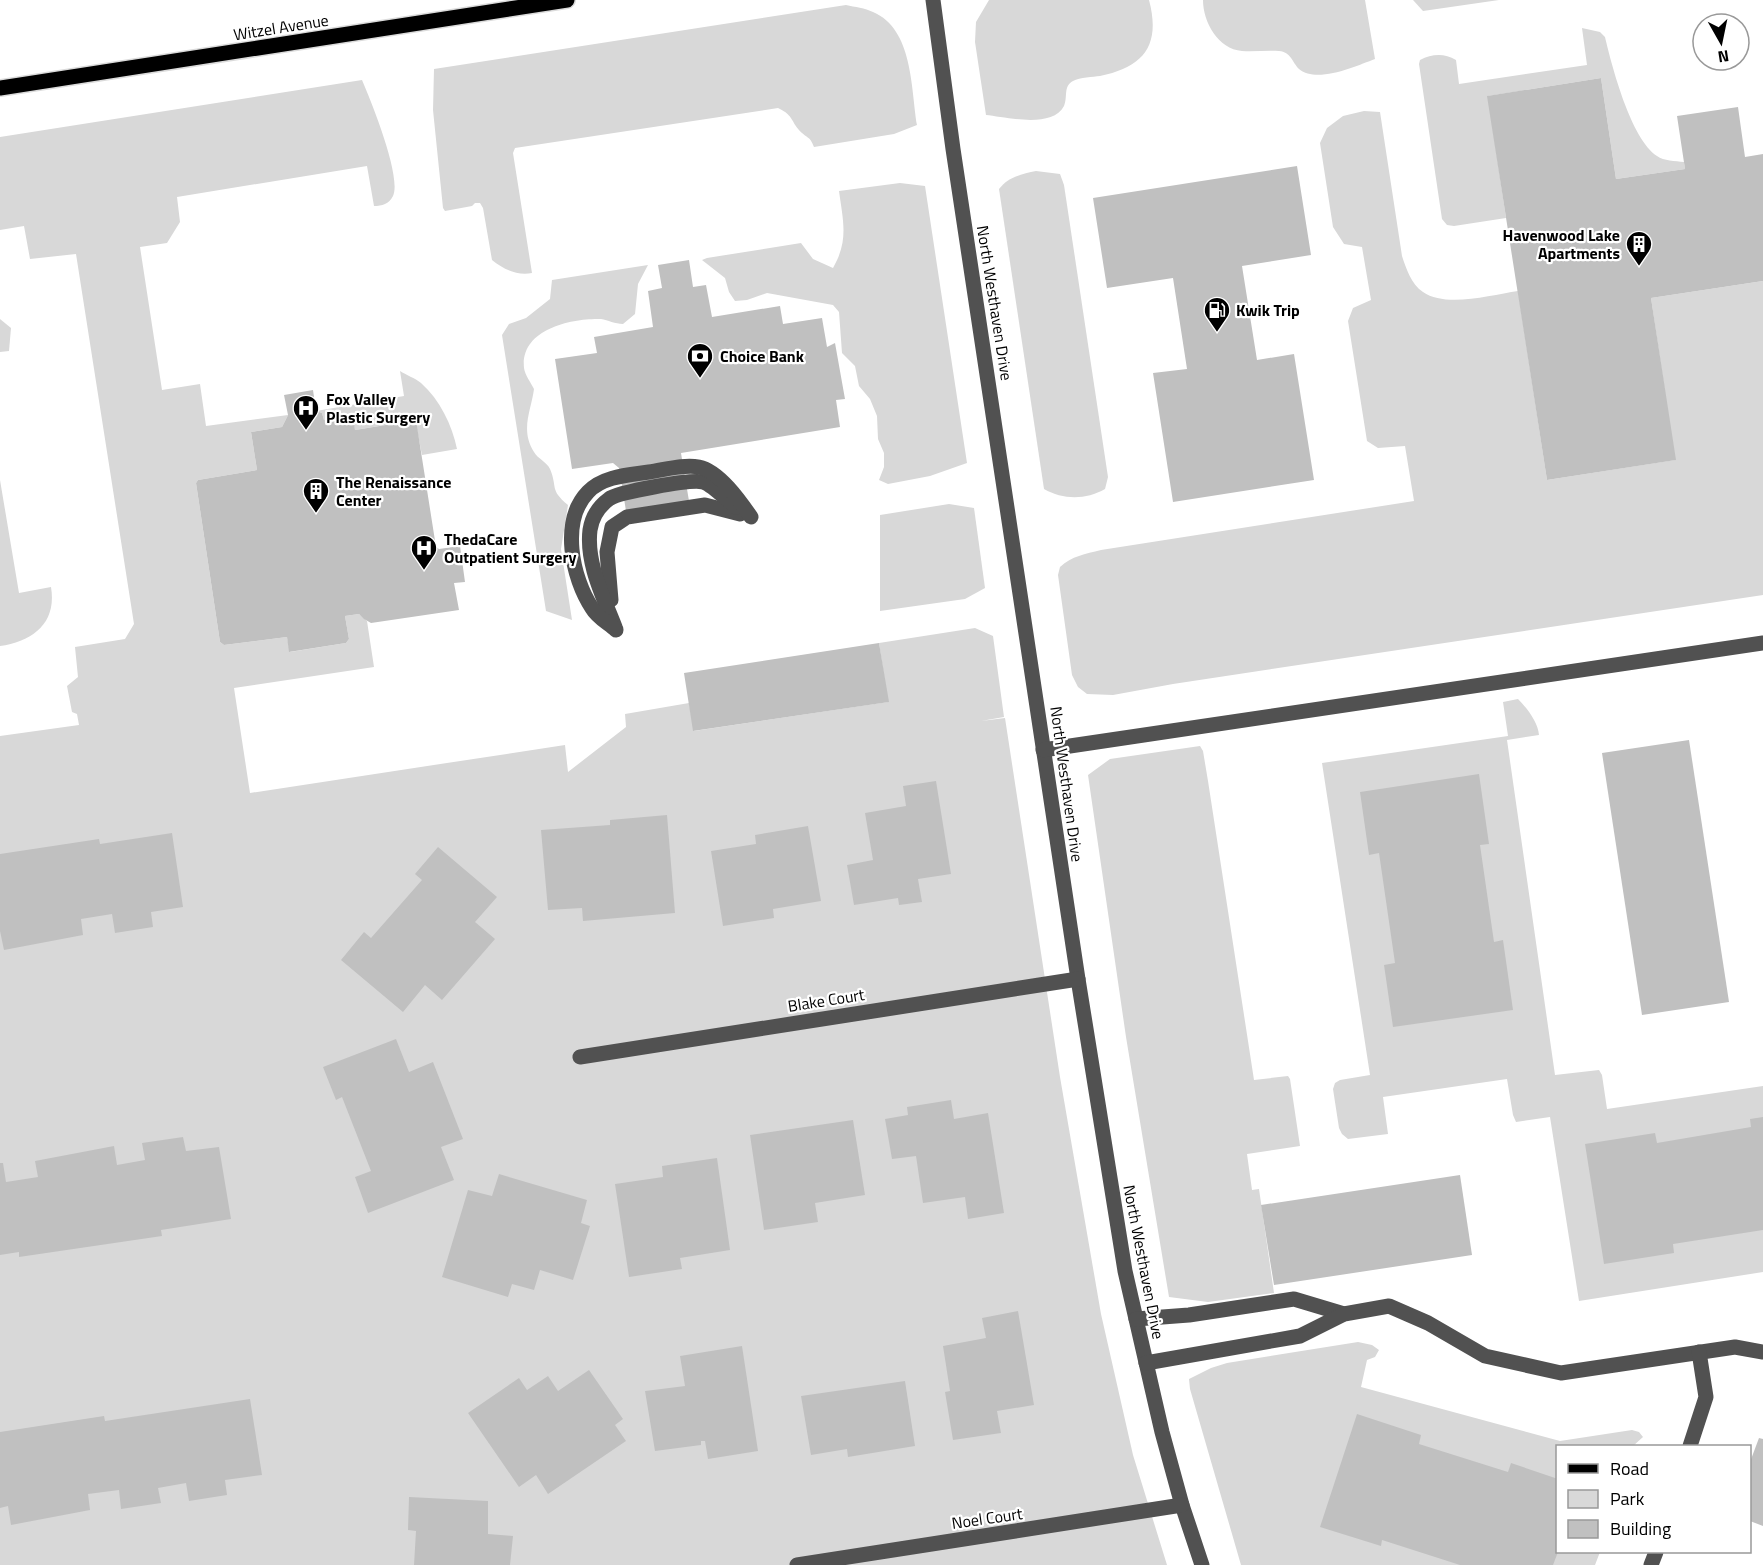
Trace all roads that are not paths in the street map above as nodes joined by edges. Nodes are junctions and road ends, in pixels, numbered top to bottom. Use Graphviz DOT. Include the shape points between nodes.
graph roads {
  1 [pos="567,0"];
  2 [pos="933,0"];
  3 [pos="0,88"];
  4 [pos="751,517"];
  5 [pos="1763,643"];
  6 [pos="1043,750"];
  7 [pos="1078,979"];
  8 [pos="580,1057"];
  9 [pos="1344,1314"];
  10 [pos="1136,1319"];
  11 [pos="1699,1352"];
  12 [pos="1763,1352"];
  13 [pos="1146,1363"];
  14 [pos="1690,1445"];
  15 [pos="1182,1505"];
  16 [pos="797,1565"];
  17 [pos="1202,1565"];
  1 -- 3 [label="main road, Witzel Avenue"];
  2 -- 6 [label="street, North Westhaven Drive"];
  4 -- 4 [label="street" via="735,495 700,467 600,483 588,492 575,515 572,558 579,587 593,611 616,630 608,585 607,552 612,527 627,517 705,505"];
  5 -- 6 [label="street"];
  6 -- 7 [label="street, North Westhaven Drive"];
  7 -- 8 [label="street, Blake Court"];
  7 -- 10 [label="street, North Westhaven Drive"];
  9 -- 10 [label="street" via="1294,1299"];
  9 -- 11 [label="street" via="1389,1306 1485,1356 1561,1374"];
  9 -- 13 [label="street" via="1300,1336"];
  10 -- 13 [label="street, North Westhaven Drive"];
  11 -- 12 [label="street" via="1735,1347"];
  11 -- 14 [label="street" via="1706,1397"];
  13 -- 15 [label="street, North Westhaven Drive"];
  15 -- 16 [label="street, Noel Court"];
  15 -- 17 [label="street, North Westhaven Drive"];
}
